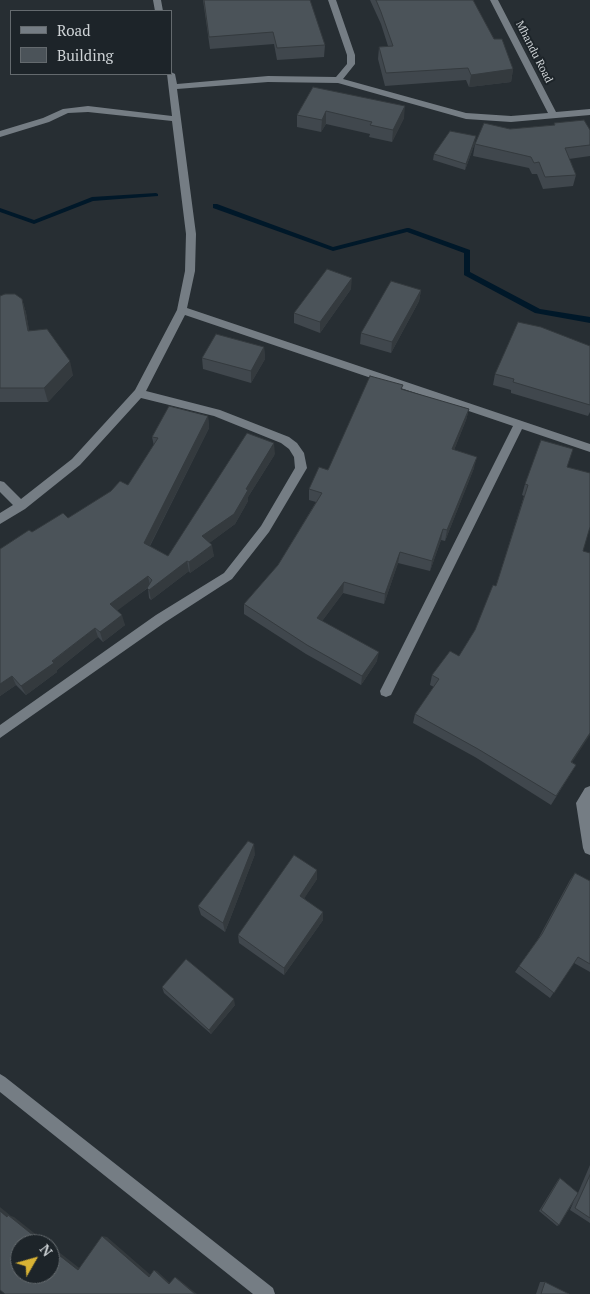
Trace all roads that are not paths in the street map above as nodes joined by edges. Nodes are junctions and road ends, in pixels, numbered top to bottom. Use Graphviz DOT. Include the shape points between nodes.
graph roads {
  1 [pos="332,0"];
  2 [pos="494,0"];
  3 [pos="171,75"];
  4 [pos="338,80"];
  5 [pos="173,87"];
  6 [pos="590,112"];
  7 [pos="553,115"];
  8 [pos="177,119"];
  9 [pos="0,134"];
  10 [pos="182,310"];
  11 [pos="139,393"];
  12 [pos="519,424"];
  13 [pos="590,448"];
  14 [pos="0,485"];
  15 [pos="21,506"];
  16 [pos="0,519"];
  17 [pos="386,691"];
  18 [pos="0,732"];
  19 [pos="590,792"];
  20 [pos="590,848"];
  21 [pos="0,1082"];
  22 [pos="267,1294"];
  1 -- 4 [label="street" via="351,55 350,64"];
  2 -- 7 [label="street, Mhandu Road"];
  3 -- 5 [label="street"];
  4 -- 5 [label="street" via="268,78"];
  4 -- 7 [label="street" via="466,116 511,119"];
  5 -- 8 [label="street"];
  6 -- 7 [label="street"];
  8 -- 9 [label="street" via="88,109 66,111"];
  8 -- 10 [label="street" via="191,234 190,271"];
  10 -- 11 [label="street"];
  10 -- 12 [label="street"];
  11 -- 15 [label="street" via="76,462"];
  11 -- 18 [label="street" via="216,413 285,440 300,456 301,468 265,528 228,576"];
  12 -- 13 [label="street"];
  12 -- 17 [label="street"];
  14 -- 15 [label="street"];
  15 -- 16 [label="street"];
  19 -- 20 [label="street" via="583,803"];
  21 -- 22 [label="street"];
}
